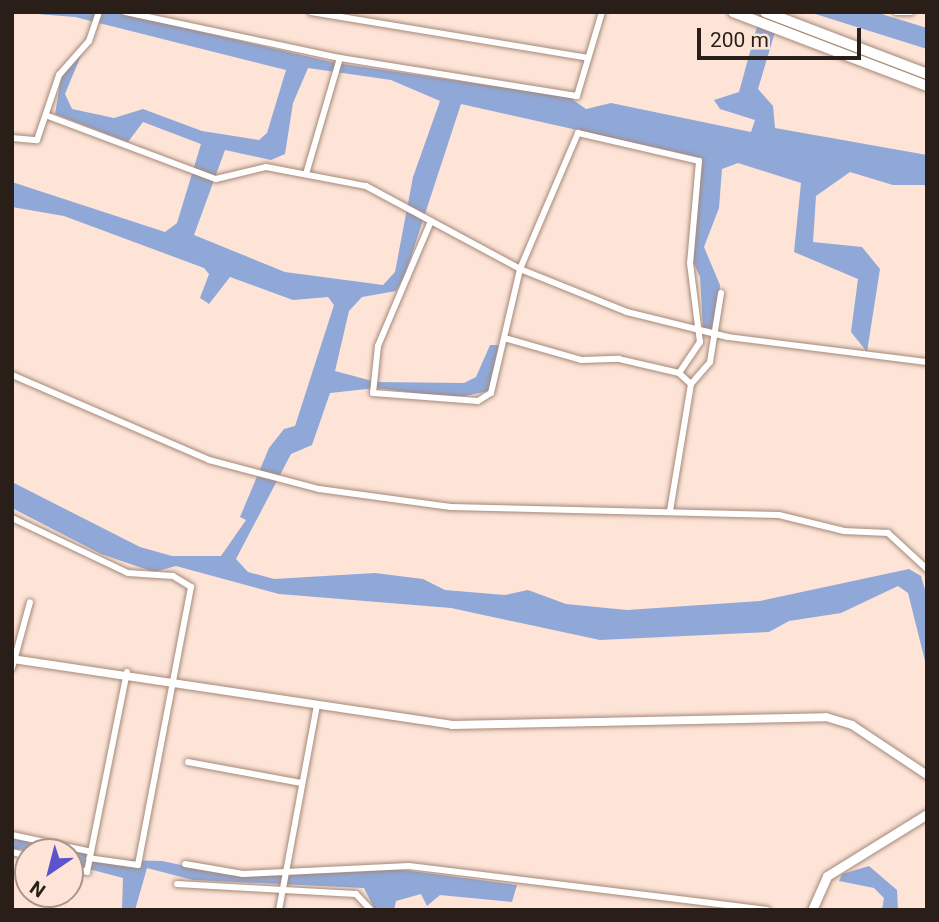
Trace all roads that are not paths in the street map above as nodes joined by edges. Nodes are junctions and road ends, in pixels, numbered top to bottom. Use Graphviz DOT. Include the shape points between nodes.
graph roads {
  1 [pos="99,12"];
  2 [pos="125,12"];
  3 [pos="311,12"];
  4 [pos="602,12"];
  5 [pos="733,12"];
  6 [pos="765,12"];
  7 [pos="896,12"];
  8 [pos="911,12"];
  9 [pos="588,58"];
  10 [pos="339,60"];
  11 [pos="927,74"];
  12 [pos="927,86"];
  13 [pos="48,116"];
  14 [pos="12,138"];
  15 [pos="306,174"];
  16 [pos="430,221"];
  17 [pos="520,269"];
  18 [pos="722,293"];
  19 [pos="699,331"];
  20 [pos="717,334"];
  21 [pos="508,339"];
  22 [pos="927,362"];
  23 [pos="680,373"];
  24 [pos="12,375"];
  25 [pos="691,384"];
  26 [pos="670,512"];
  27 [pos="12,518"];
  28 [pos="927,569"];
  29 [pos="30,602"];
  30 [pos="13,662"];
  31 [pos="127,672"];
  32 [pos="174,679"];
  33 [pos="317,704"];
  34 [pos="188,762"];
  35 [pos="927,775"];
  36 [pos="301,783"];
  37 [pos="927,814"];
  38 [pos="12,835"];
  39 [pos="89,854"];
  40 [pos="185,864"];
  41 [pos="84,871"];
  42 [pos="285,873"];
  43 [pos="243,874"];
  44 [pos="177,884"];
  45 [pos="242,890"];
  46 [pos="282,890"];
  47 [pos="279,910"];
  48 [pos="371,910"];
  49 [pos="767,910"];
  50 [pos="811,910"];
  1 -- 13 [label="street" via="89,41 58,75"];
  2 -- 10 [label="street"];
  3 -- 9 [label="street" via="348,22"];
  4 -- 9 [label="street"];
  5 -- 12 [label="main road"];
  6 -- 11 [label="main road"];
  7 -- 8 [label="street"];
  9 -- 10 [label="street" via="577,96"];
  10 -- 15 [label="street"];
  13 -- 14 [label="street" via="35,141"];
  13 -- 15 [label="street" via="216,179 261,167"];
  15 -- 16 [label="street" via="366,186"];
  16 -- 17 [label="street"];
  16 -- 21 [label="street" via="378,346 373,393 482,400 491,393"];
  17 -- 19 [label="street" via="604,304"];
  17 -- 19 [label="street" via="578,133 693,158 703,166 690,263"];
  17 -- 21 [label="street"];
  18 -- 20 [label="street"];
  19 -- 20 [label="street"];
  19 -- 23 [label="street" via="698,348"];
  20 -- 22 [label="street"];
  20 -- 25 [label="street" via="709,366"];
  21 -- 23 [label="street" via="585,361 619,359"];
  23 -- 25 [label="street"];
  24 -- 26 [label="street" via="252,473 283,481 451,507"];
  25 -- 26 [label="street"];
  26 -- 28 [label="street" via="754,513 844,531 885,532"];
  27 -- 32 [label="street" via="128,572 188,580"];
  29 -- 30 [label="street"];
  30 -- 31 [label="street"];
  31 -- 32 [label="street"];
  31 -- 39 [label="street"];
  32 -- 33 [label="street"];
  32 -- 39 [label="street" via="138,864"];
  33 -- 35 [label="street" via="453,725 826,717 852,725"];
  33 -- 36 [label="street"];
  34 -- 36 [label="street"];
  36 -- 42 [label="street"];
  37 -- 50 [label="main road" via="827,876"];
  38 -- 39 [label="street"];
  39 -- 41 [label="street"];
  40 -- 43 [label="street"];
  42 -- 43 [label="street"];
  42 -- 46 [label="street"];
  42 -- 49 [label="street" via="409,866"];
  43 -- 45 [label="street"];
  44 -- 45 [label="street"];
  45 -- 46 [label="street"];
  46 -- 47 [label="street"];
  46 -- 48 [label="street" via="356,894"];
}
